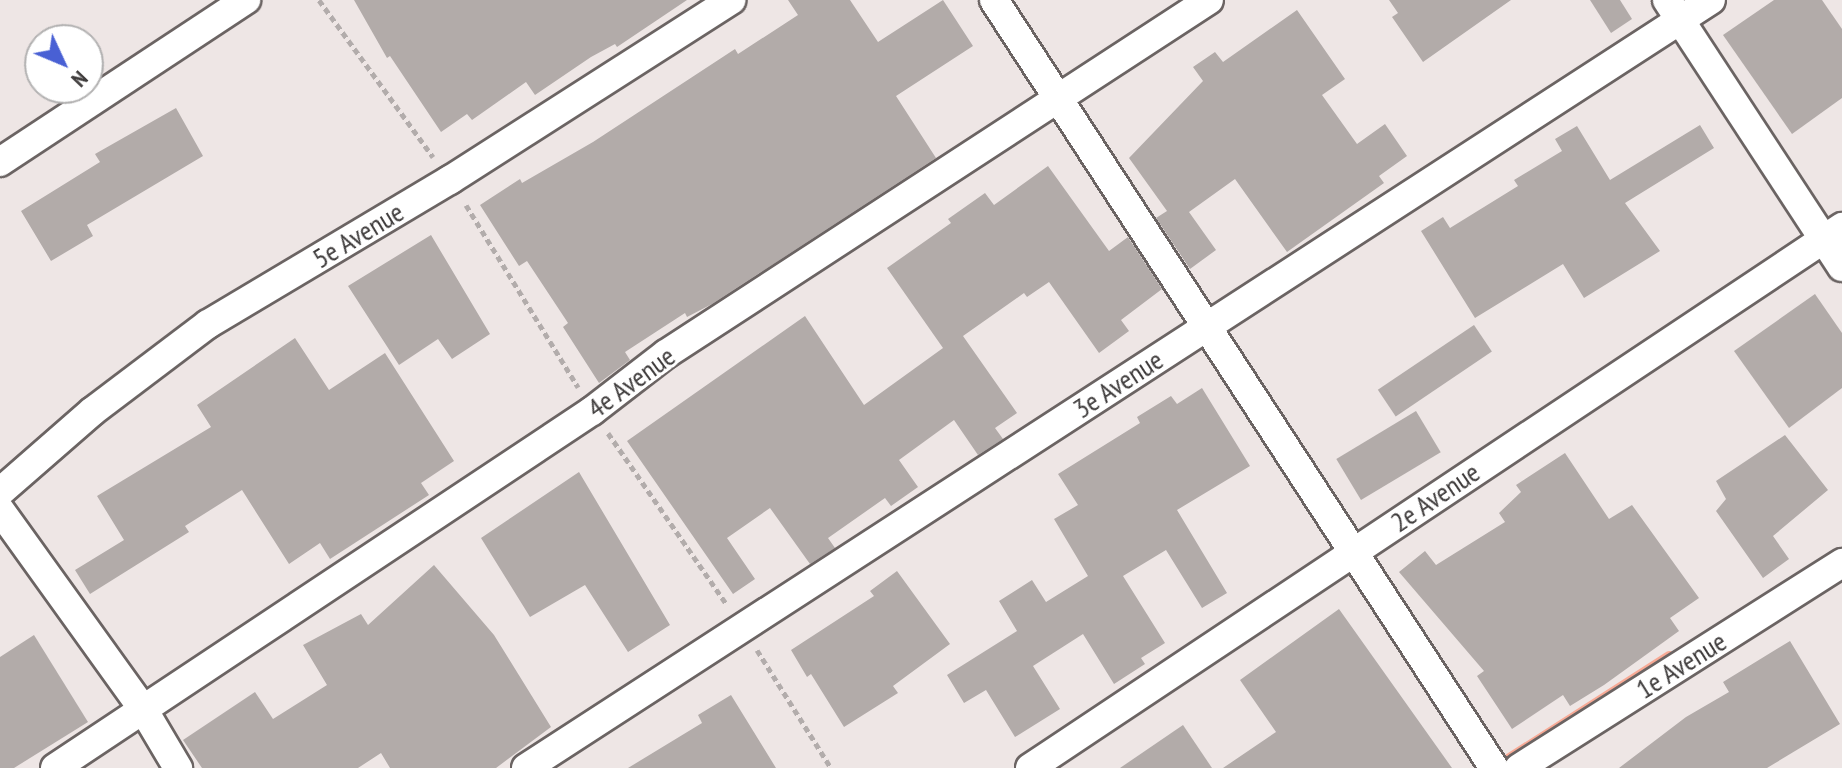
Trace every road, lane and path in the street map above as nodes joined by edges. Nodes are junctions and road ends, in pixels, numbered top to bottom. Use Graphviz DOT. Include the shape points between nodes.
graph roads {
  1 [pos="246,0"];
  2 [pos="731,0"];
  3 [pos="994,0"];
  4 [pos="1209,0"];
  5 [pos="1711,0"];
  6 [pos="1673,10"];
  7 [pos="1060,99"];
  8 [pos="0,162"];
  9 [pos="1833,233"];
  10 [pos="1842,267"];
  11 [pos="1206,327"];
  12 [pos="0,492"];
  13 [pos="0,510"];
  14 [pos="1354,551"];
  15 [pos="1842,563"];
  16 [pos="143,709"];
  17 [pos="55,768"];
  18 [pos="178,768"];
  19 [pos="526,768"];
  20 [pos="1030,768"];
  21 [pos="1494,768"];
  22 [pos="1519,768"];
  1 -- 8 [label="street"];
  2 -- 12 [label="street, 5e Avenue" via="450,180 208,324 104,402"];
  3 -- 7 [label="street"];
  4 -- 7 [label="street, 4e Avenue"];
  5 -- 6 [label="street, 3e Avenue"];
  6 -- 9 [label="street"];
  6 -- 11 [label="street, 3e Avenue" via="1505,130"];
  7 -- 11 [label="street"];
  7 -- 16 [label="street, 4e Avenue" via="666,354 592,411"];
  9 -- 10 [label="street"];
  9 -- 14 [label="street, 2e Avenue"];
  11 -- 14 [label="street"];
  11 -- 19 [label="street, 3e Avenue"];
  13 -- 16 [label="street"];
  14 -- 20 [label="street, 2e Avenue"];
  14 -- 21 [label="street"];
  15 -- 22 [label="street, 1e Avenue"];
  16 -- 17 [label="street, 4e Avenue"];
  16 -- 18 [label="street"];
}
